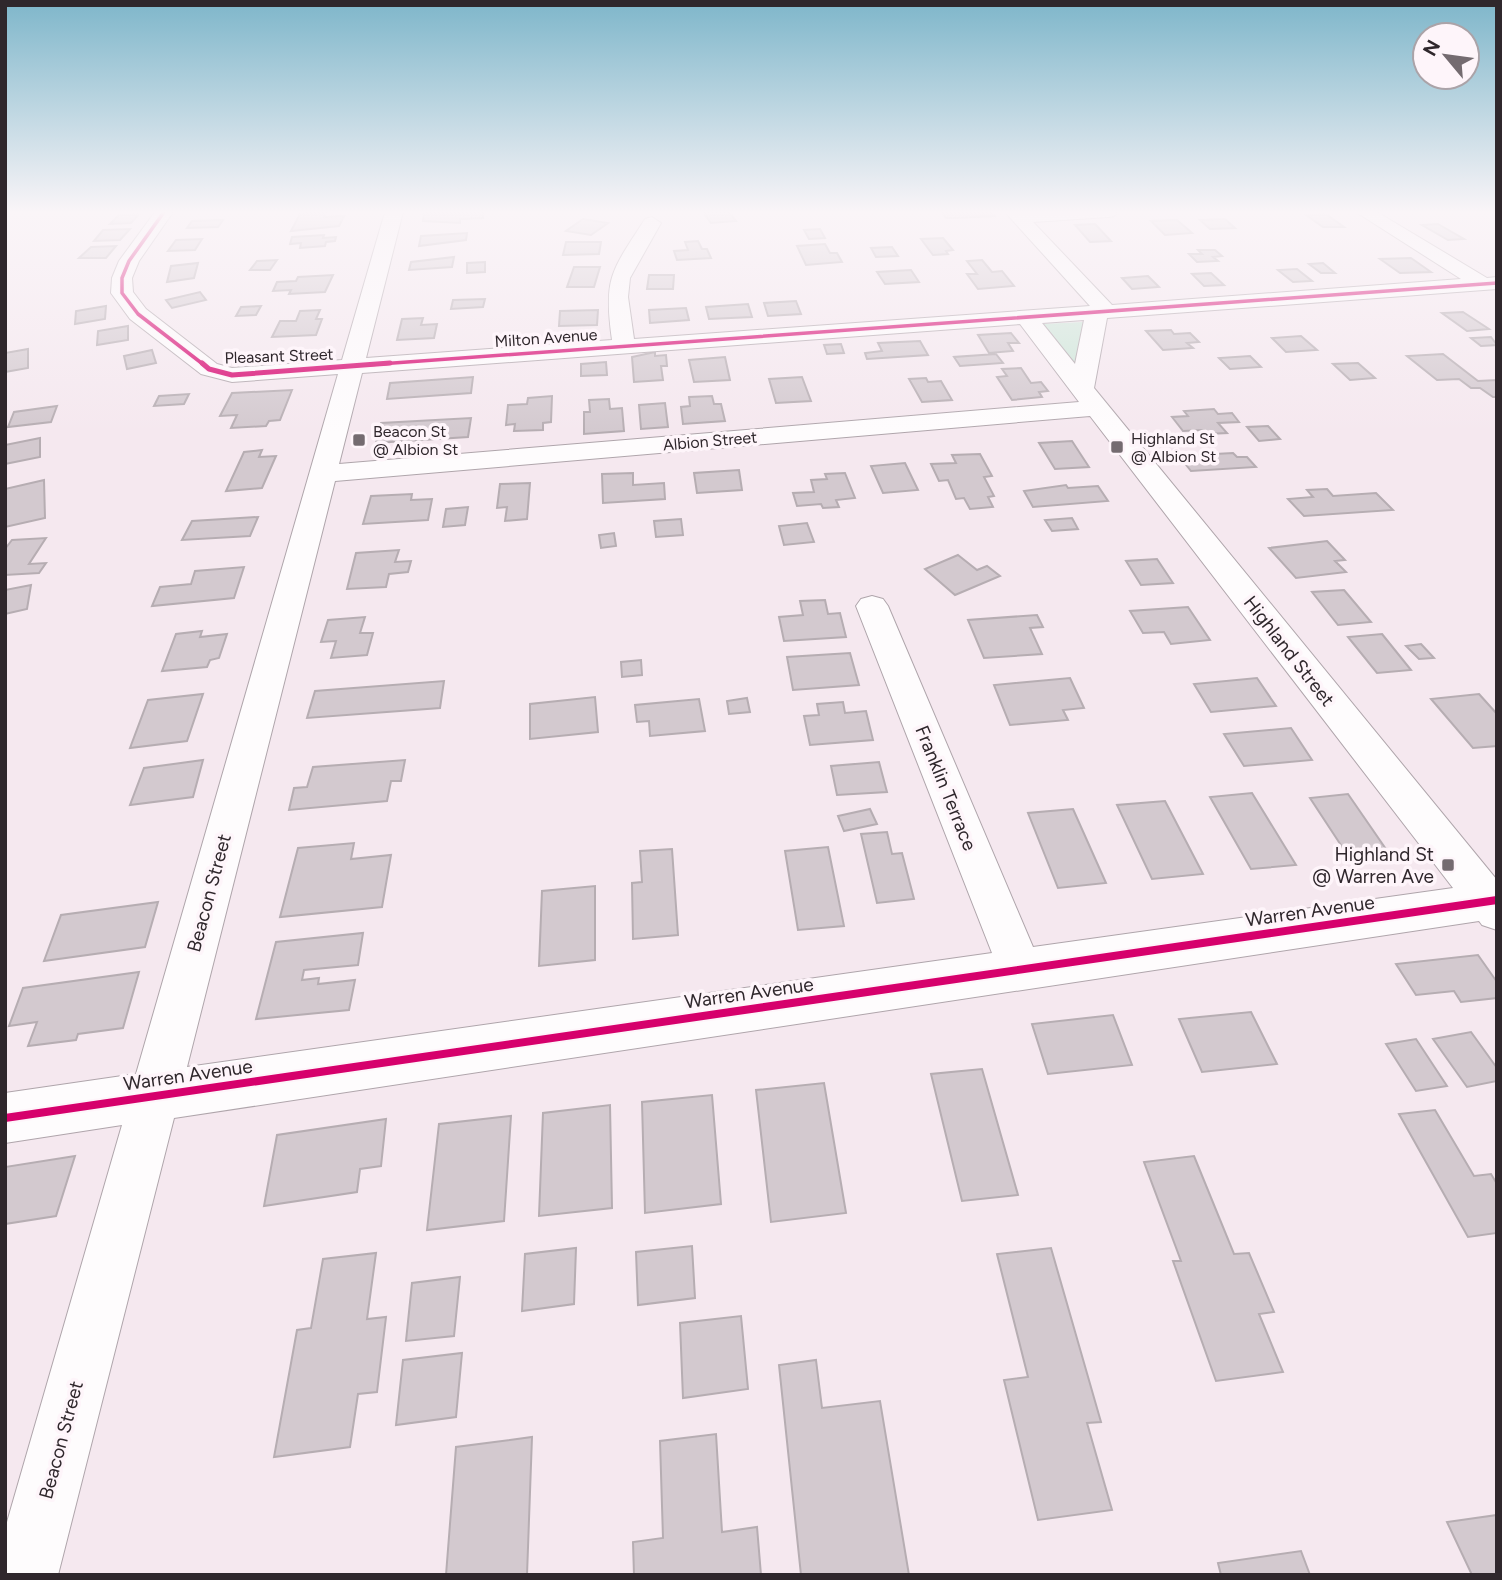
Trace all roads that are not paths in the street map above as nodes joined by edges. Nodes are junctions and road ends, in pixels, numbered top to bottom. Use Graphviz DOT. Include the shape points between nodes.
graph roads {
  1 [pos="122,286"];
  2 [pos="374,286"];
  3 [pos="619,286"];
  4 [pos="1080,286"];
  5 [pos="1456,286"];
  6 [pos="1481,286"];
  7 [pos="1497,308"];
  8 [pos="1102,311"];
  9 [pos="1025,316"];
  10 [pos="624,346"];
  11 [pos="352,367"];
  12 [pos="1090,398"];
  13 [pos="322,474"];
  14 [pos="872,606"];
  15 [pos="1494,904"];
  16 [pos="1020,969"];
  17 [pos="154,1096"];
  18 [pos="5,1118"];
  19 [pos="24,1575"];
  1 -- 11 [label="street, Pleasant Street" via="122,293 138,314 218,373"];
  2 -- 11 [label="street, Beacon Street"];
  3 -- 10 [label="street"];
  4 -- 8 [label="street"];
  5 -- 8 [label="street, Milton Avenue"];
  6 -- 7 [label="street"];
  8 -- 9 [label="street, Milton Avenue"];
  8 -- 12 [label="street"];
  9 -- 10 [label="street, Milton Avenue"];
  9 -- 12 [label="street, Highland Street"];
  10 -- 11 [label="street, Milton Avenue"];
  11 -- 13 [label="street, Beacon Street"];
  12 -- 13 [label="street, Albion Street"];
  12 -- 15 [label="street, Highland Street"];
  13 -- 17 [label="street, Beacon Street"];
  14 -- 16 [label="street, Franklin Terrace"];
  15 -- 16 [label="street, Warren Avenue"];
  16 -- 17 [label="street, Warren Avenue"];
  17 -- 18 [label="street, Warren Avenue"];
  17 -- 19 [label="street, Beacon Street"];
}
